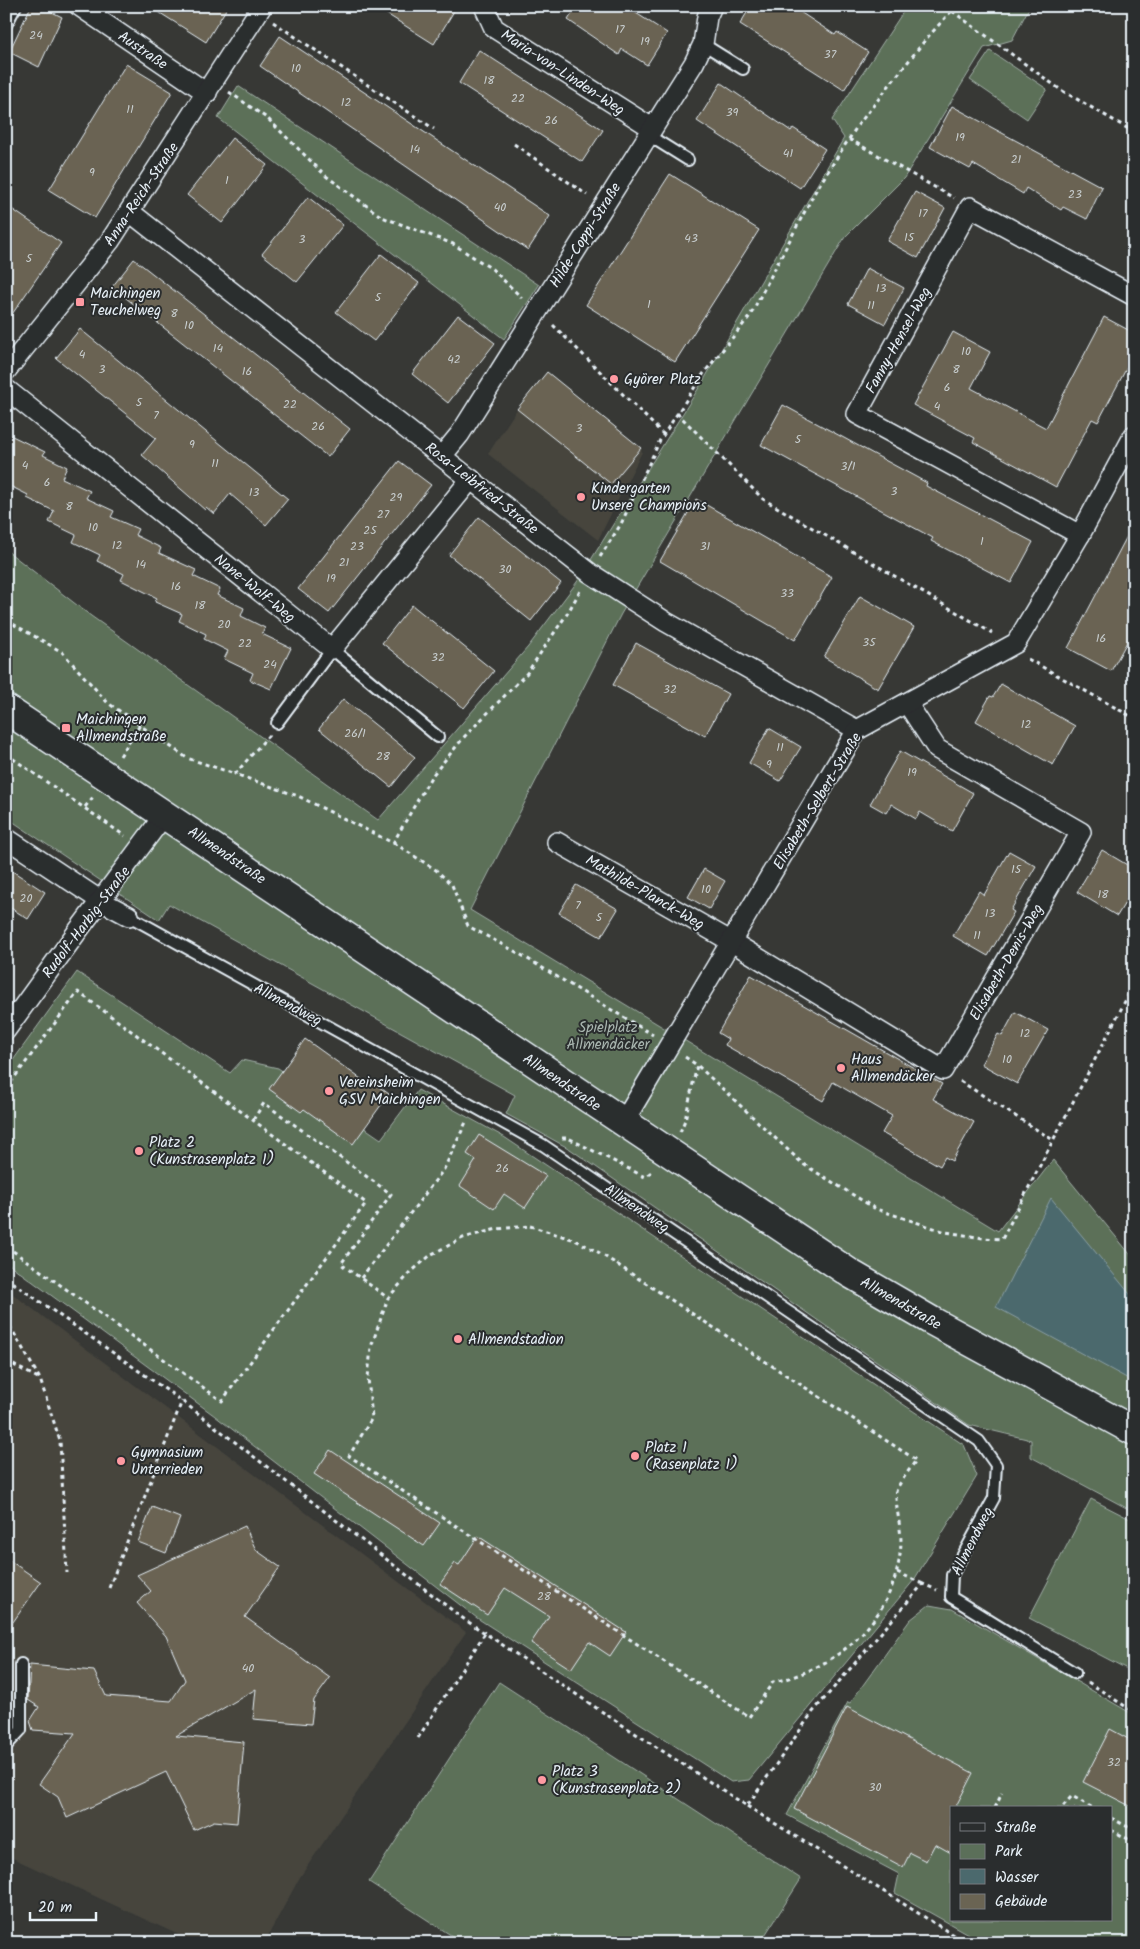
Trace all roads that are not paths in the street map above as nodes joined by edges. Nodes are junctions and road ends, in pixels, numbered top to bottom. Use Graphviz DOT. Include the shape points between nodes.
graph roads {
  1 [pos="16,6"];
  2 [pos="79,6"];
  3 [pos="484,6"];
  4 [pos="712,6"];
  5 [pos="260,9"];
  6 [pos="6,25"];
  7 [pos="704,44"];
  8 [pos="743,69"];
  9 [pos="210,88"];
  10 [pos="650,132"];
  11 [pos="688,160"];
  12 [pos="130,212"];
  13 [pos="1134,296"];
  14 [pos="6,371"];
  15 [pos="6,389"];
  16 [pos="1133,438"];
  17 [pos="442,456"];
  18 [pos="472,480"];
  19 [pos="1080,535"];
  20 [pos="332,649"];
  21 [pos="907,703"];
  22 [pos="6,709"];
  23 [pos="277,722"];
  24 [pos="858,730"];
  25 [pos="438,737"];
  26 [pos="166,814"];
  27 [pos="6,838"];
  28 [pos="558,842"];
  29 [pos="101,901"];
  30 [pos="129,916"];
  31 [pos="732,942"];
  32 [pos="6,1030"];
  33 [pos="623,1124"];
  34 [pos="1134,1431"];
  35 [pos="21,1664"];
  36 [pos="1075,1673"];
  37 [pos="6,1746"];
  1 -- 6 [label="lane"];
  2 -- 9 [label="street, Austraße"];
  3 -- 10 [label="street, Maria-von-Linden-Weg" via="494,28"];
  4 -- 7 [label="street, Hilde-Coppi-Straße" via="707,17"];
  5 -- 9 [label="street, Anna-Reich-Straße"];
  7 -- 8 [label="lane"];
  7 -- 10 [label="street, Hilde-Coppi-Straße"];
  9 -- 12 [label="street, Anna-Reich-Straße"];
  10 -- 11 [label="lane"];
  10 -- 17 [label="street, Hilde-Coppi-Straße" via="460,434"];
  12 -- 14 [label="street, Anna-Reich-Straße"];
  12 -- 17 [label="street, Rosa-Leibfried-Straße"];
  13 -- 19 [label="street, Fanny-Hensel-Weg" via="970,207 857,414"];
  15 -- 20 [label="street, Nane-Wolf-Weg"];
  16 -- 19 [label="street, Elisabeth-Selbert-Straße"];
  17 -- 18 [label="street, Rosa-Leibfried-Straße"];
  18 -- 20 [label="street"];
  18 -- 24 [label="street, Rosa-Leibfried-Straße" via="590,573 666,622"];
  19 -- 21 [label="street, Elisabeth-Selbert-Straße" via="1016,643"];
  20 -- 23 [label="lane"];
  20 -- 25 [label="lane"];
  21 -- 24 [label="street, Elisabeth-Selbert-Straße"];
  21 -- 31 [label="street, Elisabeth-Denis-Weg" via="937,749 1081,832 943,1070"];
  22 -- 26 [label="main road, Allmendstraße"];
  24 -- 31 [label="street, Elisabeth-Selbert-Straße"];
  26 -- 29 [label="street, Rudolf-Harbig-Straße"];
  26 -- 33 [label="main road, Allmendstraße"];
  27 -- 29 [label="street, Allmendweg"];
  28 -- 31 [label="street, Mathilde-Planck-Weg"];
  29 -- 30 [label="street, Allmendweg"];
  29 -- 32 [label="street, Rudolf-Harbig-Straße"];
  30 -- 36 [label="lane, Allmendweg" via="543,1145 979,1441 996,1465 994,1498 952,1575 951,1597"];
  31 -- 33 [label="street, Elisabeth-Selbert-Straße"];
  33 -- 34 [label="main road, Allmendstraße" via="851,1274"];
  35 -- 37 [label="lane" via="21,1730"];
}
